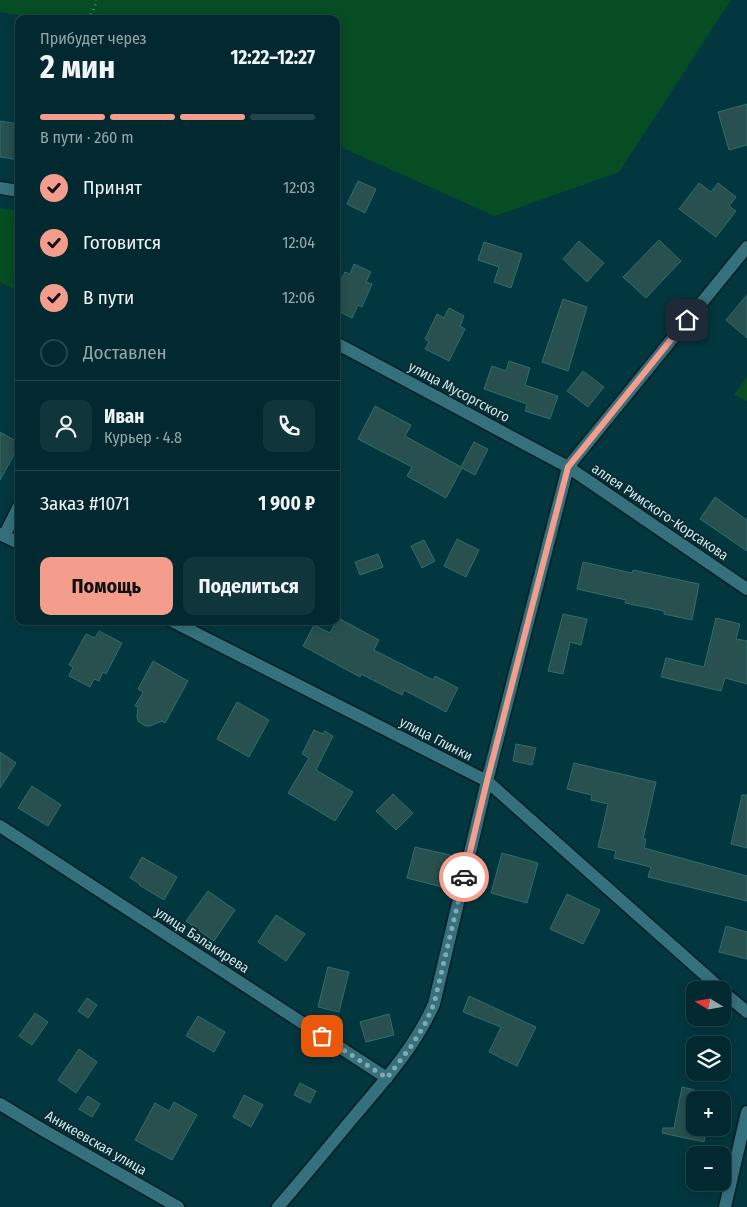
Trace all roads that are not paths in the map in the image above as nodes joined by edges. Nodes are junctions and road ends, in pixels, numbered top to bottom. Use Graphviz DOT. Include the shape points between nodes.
graph roads {
  1 [pos="0,188"];
  2 [pos="15,190"];
  3 [pos="747,247"];
  4 [pos="340,345"];
  5 [pos="568,467"];
  6 [pos="15,513"];
  7 [pos="2,535"];
  8 [pos="15,541"];
  9 [pos="747,589"];
  10 [pos="180,625"];
  11 [pos="487,781"];
  12 [pos="0,826"];
  13 [pos="712,981"];
  14 [pos="731,998"];
  15 [pos="747,1012"];
  16 [pos="387,1078"];
  17 [pos="0,1104"];
  18 [pos="747,1112"];
  19 [pos="178,1207"];
  20 [pos="278,1207"];
  21 [pos="725,1207"];
  1 -- 2 [label="street"];
  3 -- 5 [label="street, аллея Римского-Корсакова"];
  4 -- 5 [label="street, улица Мусоргского"];
  5 -- 9 [label="street, аллея Римского-Корсакова"];
  5 -- 11 [label="street"];
  6 -- 7 [label="street"];
  7 -- 8 [label="street"];
  10 -- 11 [label="street, улица Глинки"];
  11 -- 13 [label="street, улица Глинки"];
  11 -- 16 [label="street" via="434,1004 412,1045"];
  12 -- 16 [label="street, улица Балакирева"];
  14 -- 15 [label="street, улица Глинки"];
  16 -- 20 [label="street"];
  17 -- 19 [label="street, Аникеевская улица"];
  18 -- 21 [label="street"];
}
